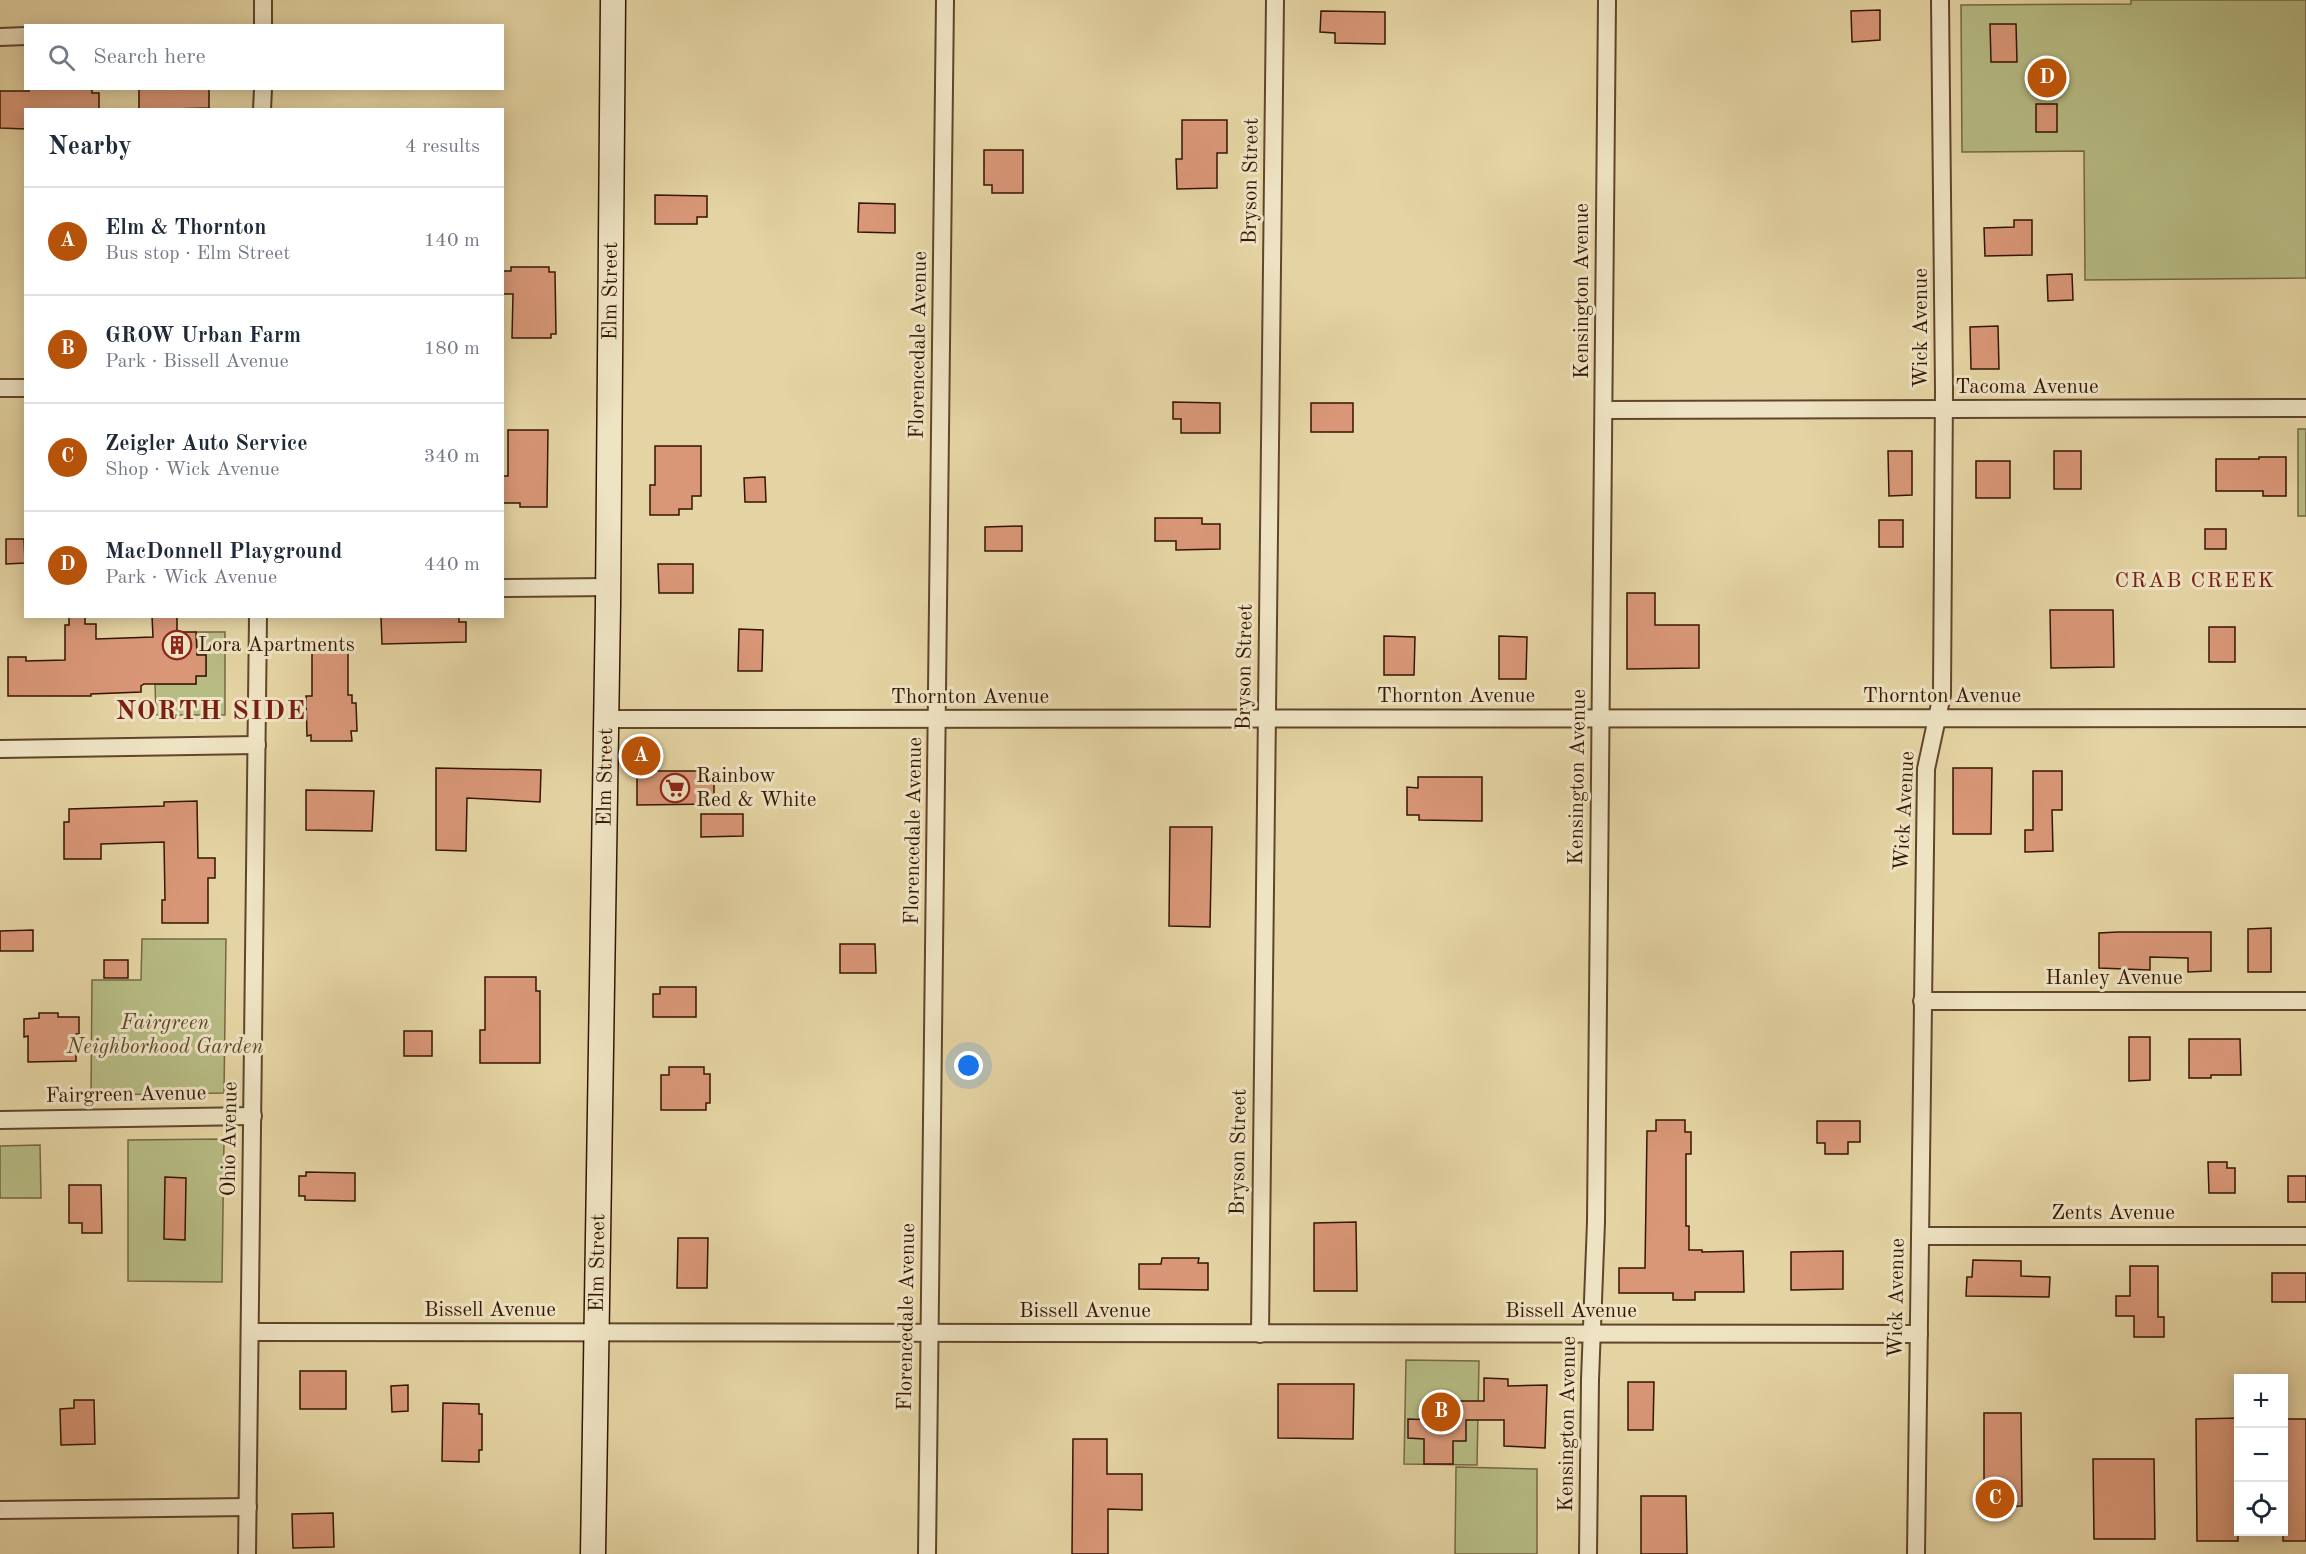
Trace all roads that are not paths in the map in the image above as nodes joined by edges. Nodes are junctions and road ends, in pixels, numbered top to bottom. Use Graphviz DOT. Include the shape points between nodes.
graph roads {
  1 [pos="263,0"];
  2 [pos="613,0"];
  3 [pos="945,0"];
  4 [pos="1275,0"];
  5 [pos="1607,0"];
  6 [pos="1940,0"];
  7 [pos="263,24"];
  8 [pos="24,36"];
  9 [pos="0,37"];
  10 [pos="263,90"];
  11 [pos="262,108"];
  12 [pos="0,388"];
  13 [pos="24,388"];
  14 [pos="2306,408"];
  15 [pos="1604,410"];
  16 [pos="1944,410"];
  17 [pos="608,587"];
  18 [pos="504,588"];
  19 [pos="258,618"];
  20 [pos="1937,718"];
  21 [pos="2306,718"];
  22 [pos="607,719"];
  23 [pos="938,719"];
  24 [pos="1267,719"];
  25 [pos="1601,719"];
  26 [pos="257,745"];
  27 [pos="0,749"];
  28 [pos="1922,1001"];
  29 [pos="2306,1001"];
  30 [pos="253,1116"];
  31 [pos="0,1120"];
  32 [pos="1920,1236"];
  33 [pos="2306,1236"];
  34 [pos="250,1332"];
  35 [pos="597,1333"];
  36 [pos="930,1333"];
  37 [pos="1260,1334"];
  38 [pos="1593,1334"];
  39 [pos="1919,1334"];
  40 [pos="248,1507"];
  41 [pos="0,1510"];
  42 [pos="248,1554"];
  43 [pos="593,1554"];
  44 [pos="927,1554"];
  45 [pos="1588,1554"];
  46 [pos="1916,1554"];
  1 -- 7 [label="street"];
  2 -- 17 [label="street, Elm Street"];
  3 -- 23 [label="street, Florencedale Avenue"];
  4 -- 24 [label="street, Bryson Street"];
  5 -- 15 [label="street, Kensington Avenue"];
  6 -- 16 [label="street, Wick Avenue"];
  8 -- 9 [label="street"];
  10 -- 11 [label="street"];
  12 -- 13 [label="street"];
  14 -- 16 [label="street, Tacoma Avenue"];
  15 -- 16 [label="street, Tacoma Avenue"];
  15 -- 25 [label="street, Kensington Avenue"];
  16 -- 20 [label="street, Wick Avenue" via="1942,695"];
  17 -- 18 [label="street"];
  17 -- 22 [label="street, Elm Street"];
  19 -- 26 [label="street, Ohio Avenue"];
  20 -- 21 [label="street, Thornton Avenue"];
  20 -- 25 [label="street, Thornton Avenue"];
  20 -- 28 [label="street, Wick Avenue" via="1926,769"];
  22 -- 23 [label="street, Thornton Avenue"];
  22 -- 35 [label="street, Elm Street"];
  23 -- 24 [label="street, Thornton Avenue"];
  23 -- 36 [label="street, Florencedale Avenue"];
  24 -- 25 [label="street, Thornton Avenue"];
  24 -- 37 [label="street, Bryson Street"];
  25 -- 38 [label="street, Kensington Avenue"];
  26 -- 27 [label="street"];
  26 -- 30 [label="street, Ohio Avenue"];
  28 -- 29 [label="street, Hanley Avenue"];
  28 -- 32 [label="street, Wick Avenue"];
  30 -- 31 [label="street, Fairgreen Avenue"];
  30 -- 34 [label="street, Ohio Avenue"];
  32 -- 33 [label="street, Zents Avenue"];
  32 -- 39 [label="street, Wick Avenue"];
  34 -- 35 [label="street, Bissell Avenue"];
  34 -- 40 [label="street, Ohio Avenue"];
  35 -- 36 [label="street, Bissell Avenue"];
  35 -- 43 [label="street, Elm Street"];
  36 -- 37 [label="street, Bissell Avenue"];
  36 -- 44 [label="street, Florencedale Avenue"];
  37 -- 38 [label="street, Bissell Avenue"];
  38 -- 39 [label="street, Bissell Avenue"];
  38 -- 45 [label="street, Kensington Avenue"];
  39 -- 46 [label="street, Wick Avenue"];
  40 -- 41 [label="street"];
  40 -- 42 [label="street, Ohio Avenue"];
}
